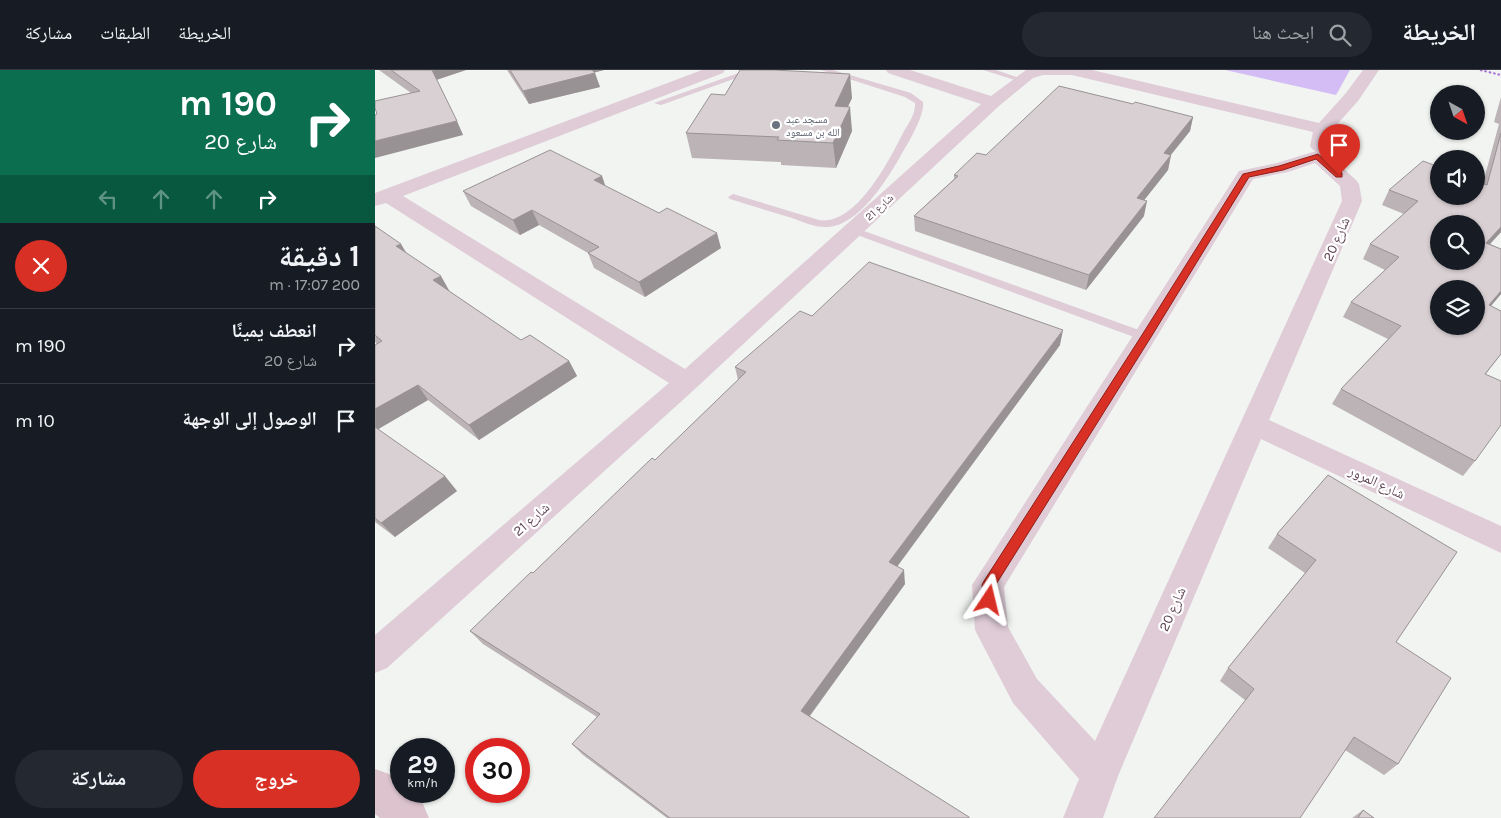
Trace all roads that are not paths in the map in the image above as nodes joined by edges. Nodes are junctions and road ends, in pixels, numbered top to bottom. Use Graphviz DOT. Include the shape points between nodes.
graph roads {
  1 [pos="717,70"];
  2 [pos="755,70"];
  3 [pos="825,70"];
  4 [pos="893,70"];
  5 [pos="987,70"];
  6 [pos="1371,70"];
  7 [pos="1021,80"];
  8 [pos="993,102"];
  9 [pos="658,103"];
  10 [pos="1321,143"];
  11 [pos="887,188"];
  12 [pos="381,198"];
  13 [pos="733,198"];
  14 [pos="853,230"];
  15 [pos="1146,337"];
  16 [pos="687,382"];
  17 [pos="1253,424"];
  18 [pos="1501,540"];
  19 [pos="375,657"];
  20 [pos="1100,774"];
  21 [pos="375,788"];
  22 [pos="409,818"];
  23 [pos="1083,818"];
  1 -- 12 [label="street"];
  2 -- 9 [label="lane"];
  3 -- 11 [label="lane" via="908,95 919,102 918,112 896,156"];
  4 -- 8 [label="street"];
  5 -- 7 [label="lane"];
  6 -- 10 [label="street"];
  7 -- 8 [label="street, شارع 21"];
  7 -- 10 [label="street, شارع 21" via="1041,70 1072,70"];
  8 -- 11 [label="street, شارع 21"];
  10 -- 15 [label="street" via="1281,168 1246,175"];
  10 -- 17 [label="street, شارع 20" via="1349,184 1352,201"];
  11 -- 13 [label="lane" via="843,218 828,224"];
  11 -- 14 [label="street, شارع 21"];
  12 -- 16 [label="street"];
  14 -- 15 [label="lane"];
  14 -- 16 [label="street, شارع 21"];
  15 -- 20 [label="street" via="988,585 992,630 1025,691"];
  16 -- 19 [label="street, شارع 21"];
  17 -- 18 [label="street, شارع المرور"];
  17 -- 20 [label="street, شارع 20"];
  20 -- 23 [label="street, شارع 20"];
  21 -- 22 [label="street"];
}
